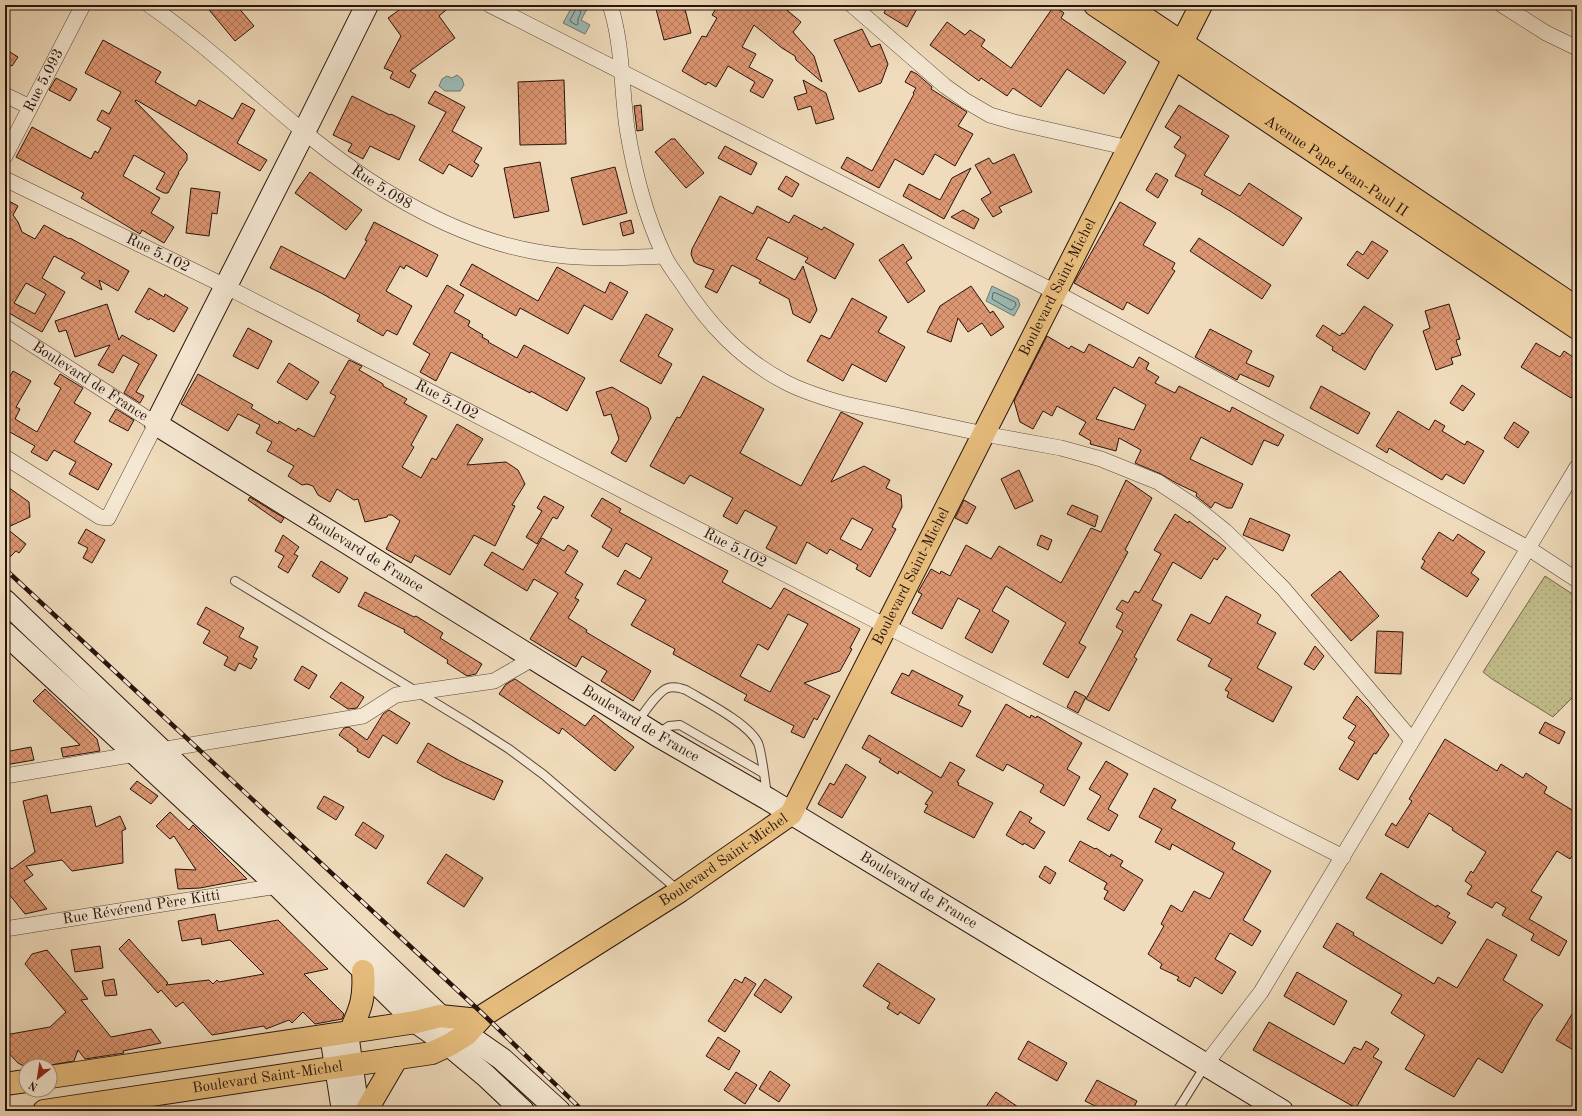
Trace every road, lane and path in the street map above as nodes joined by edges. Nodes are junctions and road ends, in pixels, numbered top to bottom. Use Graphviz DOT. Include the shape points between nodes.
graph roads {
  1 [pos="83,5"];
  2 [pos="149,5"];
  3 [pos="367,5"];
  4 [pos="490,5"];
  5 [pos="610,5"];
  6 [pos="852,5"];
  7 [pos="1095,5"];
  8 [pos="1126,5"];
  9 [pos="1201,5"];
  10 [pos="1502,5"];
  11 [pos="1577,48"];
  12 [pos="1178,49"];
  13 [pos="622,72"];
  14 [pos="5,94"];
  15 [pos="30,107"];
  16 [pos="304,132"];
  17 [pos="1129,148"];
  18 [pos="5,156"];
  19 [pos="5,179"];
  20 [pos="664,256"];
  21 [pos="225,286"];
  22 [pos="1055,292"];
  23 [pos="1577,308"];
  24 [pos="5,327"];
  25 [pos="1577,328"];
  26 [pos="156,424"];
  27 [pos="984,434"];
  28 [pos="5,457"];
  29 [pos="1577,466"];
  30 [pos="1528,548"];
  31 [pos="1577,580"];
  32 [pos="235,581"];
  33 [pos="5,601"];
  34 [pos="886,626"];
  35 [pos="5,634"];
  36 [pos="534,658"];
  37 [pos="636,722"];
  38 [pos="657,735"];
  39 [pos="1412,740"];
  40 [pos="137,755"];
  41 [pos="763,773"];
  42 [pos="5,776"];
  43 [pos="768,799"];
  44 [pos="791,814"];
  45 [pos="1343,857"];
  46 [pos="278,886"];
  47 [pos="680,891"];
  48 [pos="5,929"];
  49 [pos="363,971"];
  50 [pos="440,1016"];
  51 [pos="416,1022"];
  52 [pos="343,1033"];
  53 [pos="465,1033"];
  54 [pos="397,1058"];
  55 [pos="1206,1064"];
  56 [pos="344,1066"];
  57 [pos="58,1076"];
  58 [pos="18,1082"];
  59 [pos="5,1084"];
  60 [pos="44,1111"];
  61 [pos="343,1111"];
  62 [pos="358,1111"];
  63 [pos="366,1111"];
  64 [pos="523,1111"];
  65 [pos="559,1111"];
  66 [pos="1177,1111"];
  67 [pos="1282,1111"];
  1 -- 15 [label="street, Rue 5.093"];
  2 -- 16 [label="street, Rue 5.098" via="201,43"];
  3 -- 16 [label="street"];
  4 -- 13 [label="street"];
  5 -- 13 [label="street"];
  6 -- 17 [label="street" via="945,86 990,115"];
  7 -- 12 [label="main road, Avenue Pape Jean-Paul II"];
  8 -- 12 [label="main road, Avenue Pape Jean-Paul II"];
  9 -- 12 [label="main road, Boulevard Saint-Michel"];
  10 -- 11 [label="street"];
  12 -- 17 [label="main road, Boulevard Saint-Michel"];
  12 -- 23 [label="main road, Avenue Pape Jean-Paul II"];
  12 -- 25 [label="main road, Avenue Pape Jean-Paul II"];
  13 -- 20 [label="street" via="632,154 650,219"];
  13 -- 22 [label="street"];
  14 -- 15 [label="street"];
  15 -- 18 [label="street, Rue 5.093"];
  16 -- 20 [label="street, Rue 5.098" via="397,198 435,218 485,239 567,256"];
  16 -- 21 [label="street"];
  17 -- 22 [label="main road, Boulevard Saint-Michel"];
  19 -- 21 [label="street, Rue 5.102"];
  20 -- 27 [label="street" via="699,310 715,328 749,359 785,382 845,404"];
  21 -- 26 [label="street"];
  21 -- 34 [label="street, Rue 5.102"];
  22 -- 27 [label="main road, Boulevard Saint-Michel"];
  22 -- 30 [label="street"];
  24 -- 26 [label="street, Boulevard de France"];
  26 -- 28 [label="street" via="108,518 100,517"];
  26 -- 36 [label="street, Boulevard de France"];
  27 -- 34 [label="main road, Boulevard Saint-Michel"];
  27 -- 39 [label="street" via="1101,458 1158,482 1194,506 1225,531 1283,588"];
  29 -- 30 [label="street"];
  30 -- 31 [label="street"];
  30 -- 39 [label="street"];
  32 -- 47 [label="lane" via="509,749 544,775"];
  33 -- 50 [label="street"];
  34 -- 44 [label="main road, Boulevard Saint-Michel"];
  34 -- 45 [label="street, Rue 5.102"];
  35 -- 40 [label="street"];
  36 -- 37 [label="street, Boulevard de France"];
  36 -- 40 [label="street" via="494,681 396,695 363,716"];
  37 -- 38 [label="street, Boulevard de France"];
  37 -- 41 [label="lane" via="661,692 677,687 686,690 742,725 753,736 758,744"];
  38 -- 41 [label="lane" via="669,726 680,725"];
  38 -- 43 [label="street, Boulevard de France"];
  39 -- 45 [label="street"];
  40 -- 42 [label="street"];
  40 -- 46 [label="street"];
  41 -- 43 [label="lane"];
  43 -- 44 [label="street, Boulevard de France"];
  44 -- 47 [label="main road, Boulevard Saint-Michel"];
  44 -- 55 [label="street, Boulevard de France"];
  45 -- 55 [label="street" via="1261,992"];
  46 -- 48 [label="street, Rue Révérend Père Kitti"];
  46 -- 49 [label="street"];
  47 -- 53 [label="main road, Boulevard Saint-Michel" via="491,1010"];
  49 -- 51 [label="street"];
  49 -- 52 [label="main road" via="363,1000"];
  50 -- 51 [label="main road"];
  50 -- 53 [label="main road"];
  51 -- 52 [label="main road"];
  51 -- 53 [label="street"];
  52 -- 56 [label="street"];
  52 -- 57 [label="main road"];
  53 -- 54 [label="main road, Boulevard Saint-Michel" via="432,1053"];
  53 -- 64 [label="street" via="486,1076"];
  53 -- 65 [label="street" via="502,1059"];
  54 -- 56 [label="main road, Boulevard Saint-Michel"];
  54 -- 63 [label="main road"];
  55 -- 66 [label="lane"];
  55 -- 67 [label="street, Boulevard de France"];
  56 -- 60 [label="main road, Boulevard Saint-Michel"];
  56 -- 61 [label="street"];
  56 -- 62 [label="street"];
  58 -- 59 [label="main road"];
}
